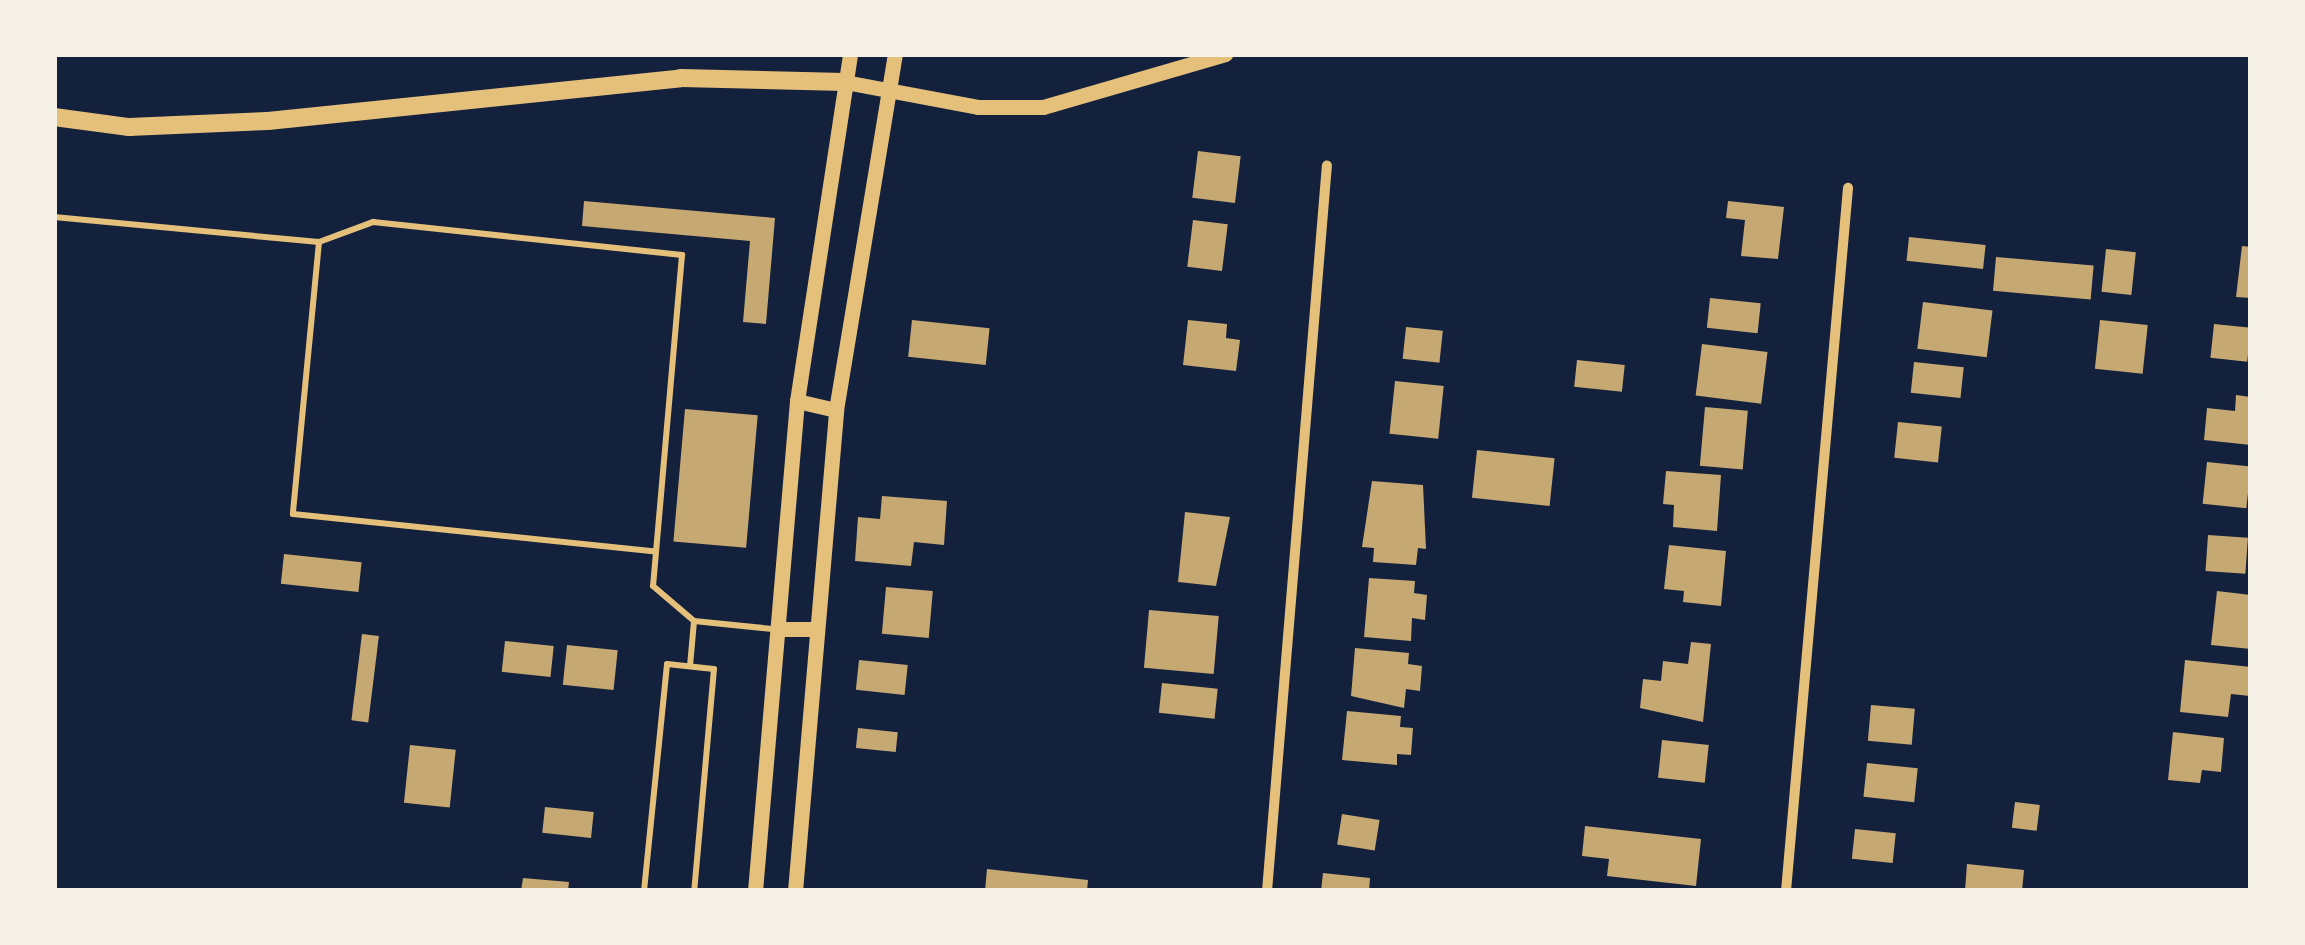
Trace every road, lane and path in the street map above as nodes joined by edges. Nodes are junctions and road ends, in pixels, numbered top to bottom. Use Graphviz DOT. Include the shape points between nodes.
graph roads {
  1 [pos="850,54"];
  2 [pos="895,54"];
  3 [pos="1225,54"];
  4 [pos="844,82"];
  5 [pos="884,92"];
  6 [pos="54,117"];
  7 [pos="1327,165"];
  8 [pos="1848,188"];
  9 [pos="54,217"];
  10 [pos="319,242"];
  11 [pos="797,401"];
  12 [pos="836,410"];
  13 [pos="653,551"];
  14 [pos="694,621"];
  15 [pos="778,629"];
  16 [pos="817,629"];
  17 [pos="690,667"];
  18 [pos="644,891"];
  19 [pos="694,891"];
  20 [pos="755,891"];
  21 [pos="796,891"];
  22 [pos="1267,891"];
  23 [pos="1786,891"];
  1 -- 4 [label="main road"];
  2 -- 5 [label="main road"];
  3 -- 5 [label="main road" via="1043,107 978,107"];
  4 -- 5 [label="main road"];
  4 -- 6 [label="highway" via="681,78 129,128"];
  4 -- 11 [label="main road"];
  5 -- 12 [label="main road"];
  7 -- 22 [label="street"];
  8 -- 23 [label="street"];
  9 -- 10 [label="lane"];
  10 -- 13 [label="lane" via="293,514"];
  10 -- 13 [label="lane" via="374,222 682,255"];
  11 -- 12 [label="main road"];
  11 -- 15 [label="main road"];
  12 -- 16 [label="main road"];
  13 -- 14 [label="lane" via="653,586"];
  14 -- 15 [label="lane"];
  14 -- 17 [label="lane"];
  15 -- 16 [label="main road"];
  15 -- 20 [label="main road"];
  16 -- 21 [label="main road"];
  17 -- 18 [label="lane" via="667,664"];
  17 -- 19 [label="lane" via="714,669"];
}
